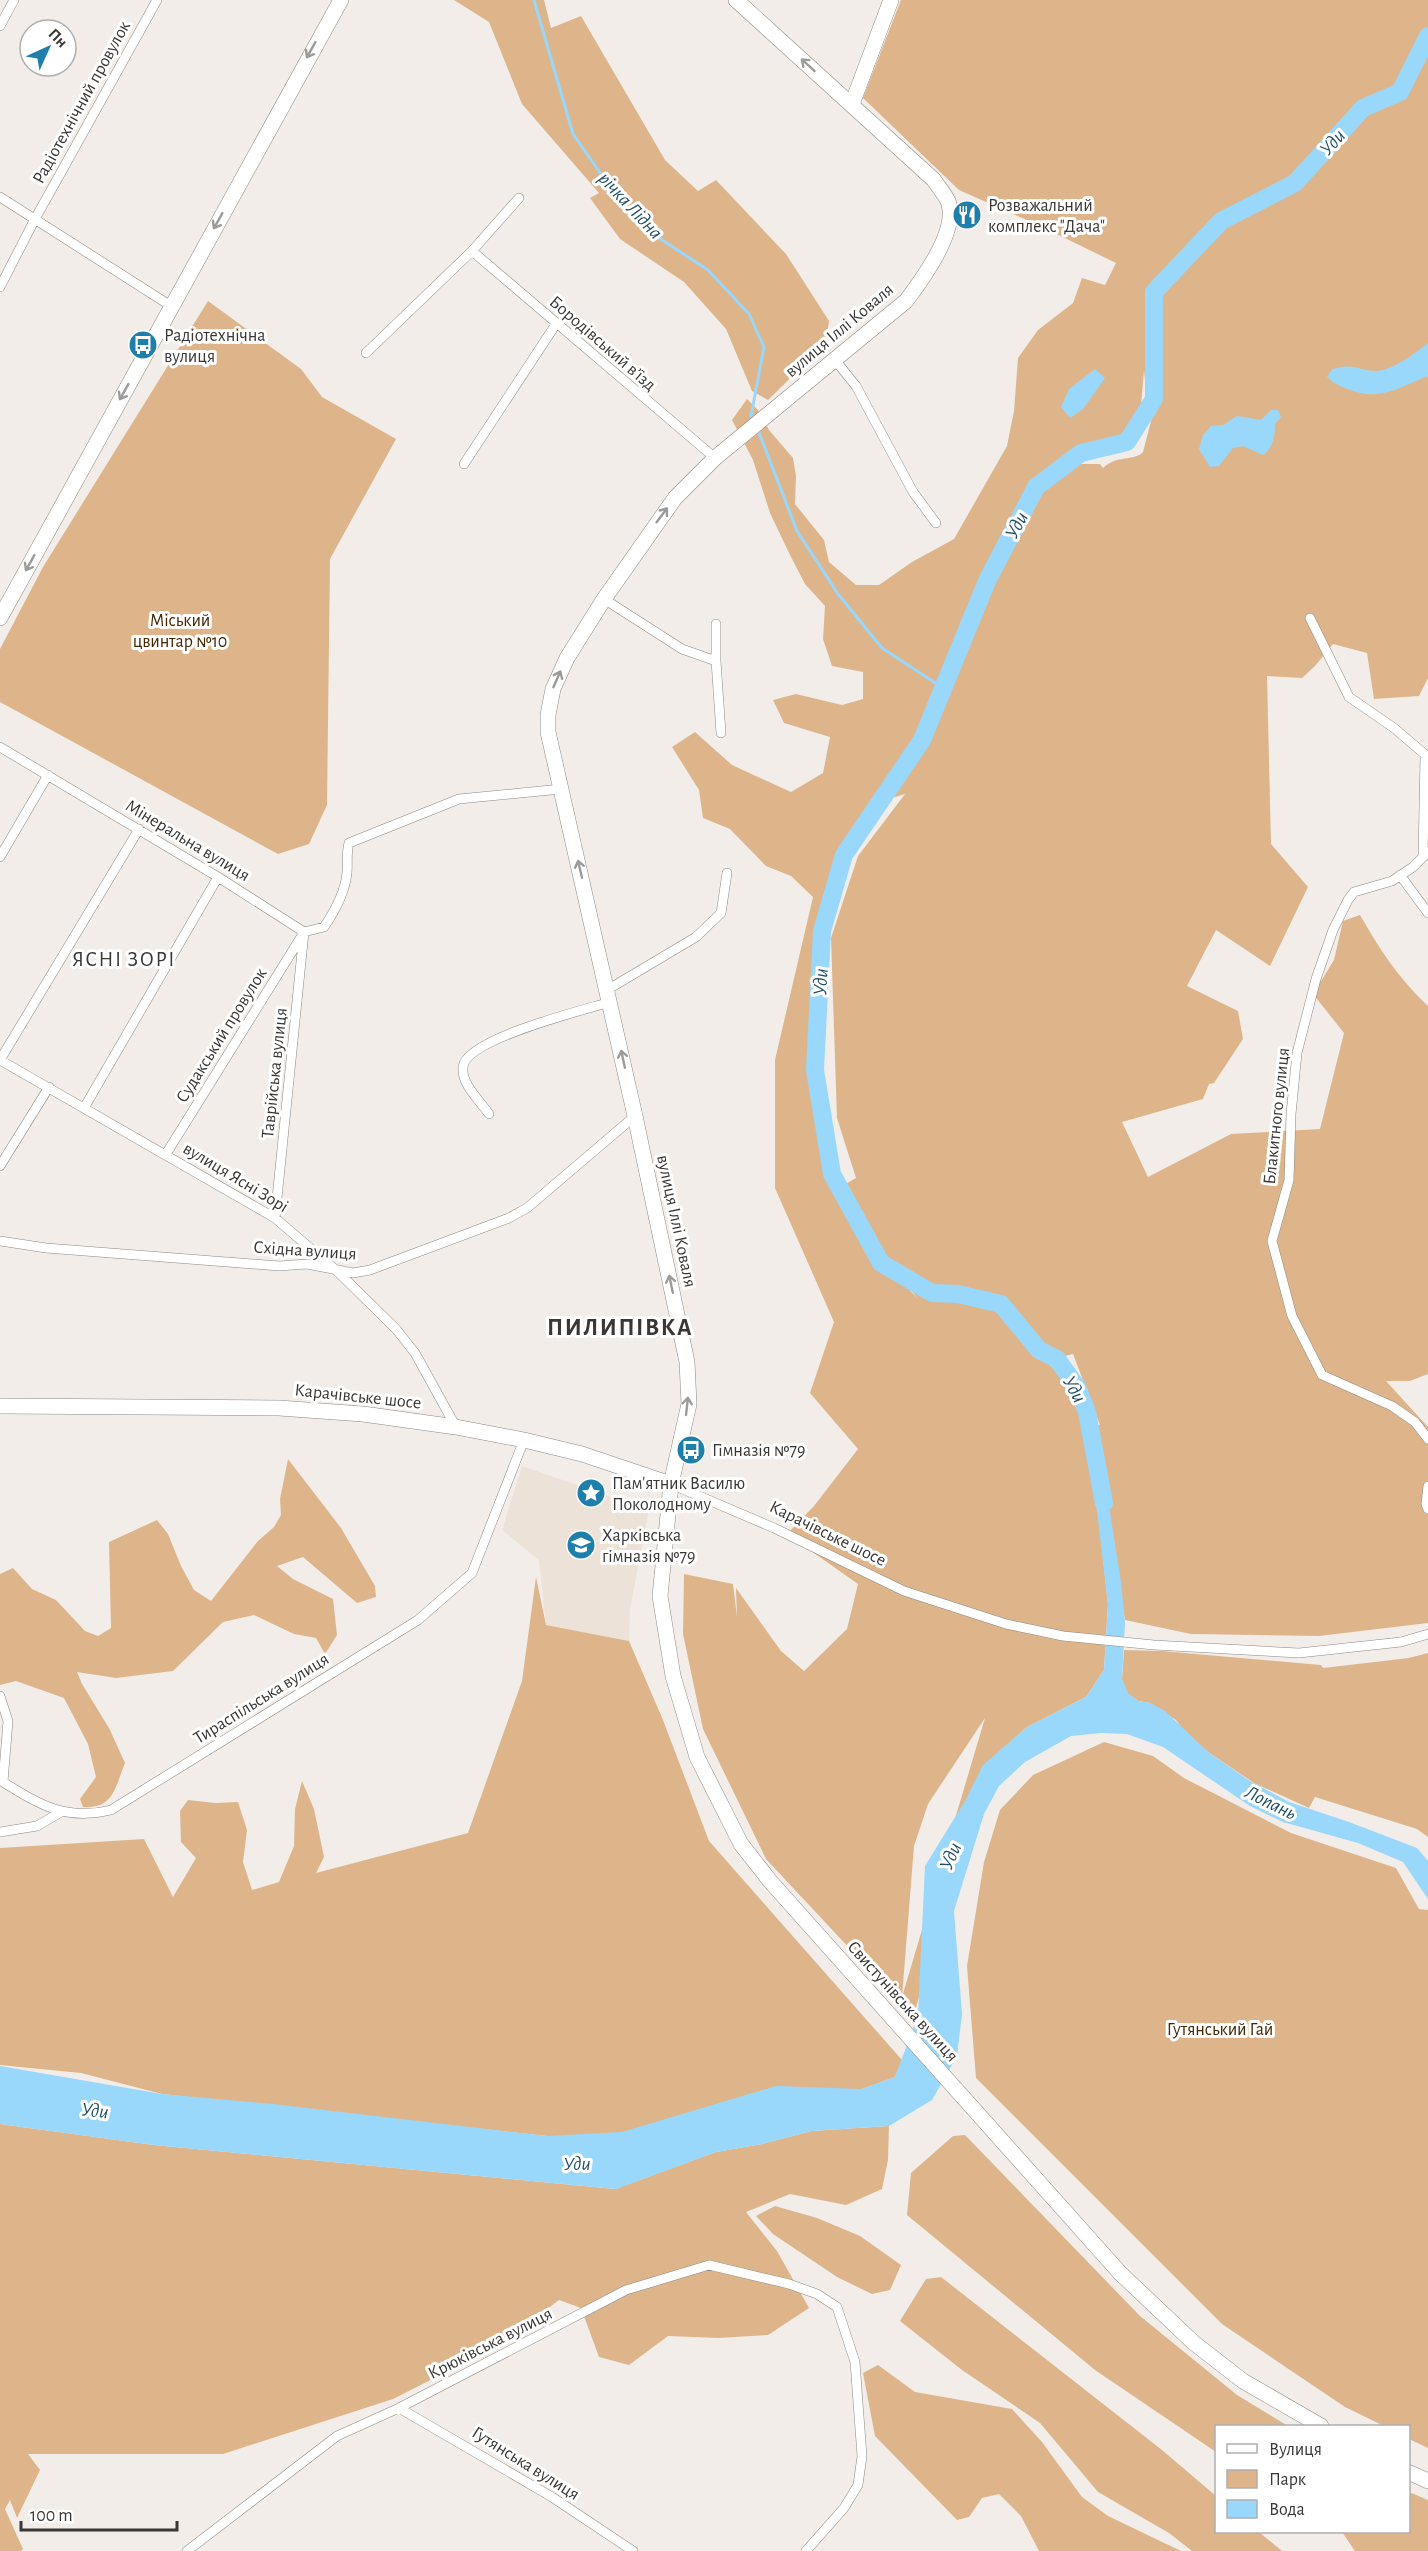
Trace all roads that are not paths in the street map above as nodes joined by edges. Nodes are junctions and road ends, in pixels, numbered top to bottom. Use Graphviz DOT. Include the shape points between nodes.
graph roads {
  1 [pos="14,0"];
  2 [pos="157,0"];
  3 [pos="341,0"];
  4 [pos="736,0"];
  5 [pos="891,0"];
  6 [pos="0,26"];
  7 [pos="852,104"];
  8 [pos="0,197"];
  9 [pos="519,198"];
  10 [pos="34,219"];
  11 [pos="472,250"];
  12 [pos="0,287"];
  13 [pos="171,306"];
  14 [pos="556,324"];
  15 [pos="366,353"];
  16 [pos="835,360"];
  17 [pos="715,459"];
  18 [pos="464,464"];
  19 [pos="936,523"];
  20 [pos="604,599"];
  21 [pos="0,618"];
  22 [pos="1310,618"];
  23 [pos="716,624"];
  24 [pos="716,661"];
  25 [pos="721,734"];
  26 [pos="0,747"];
  27 [pos="1427,756"];
  28 [pos="48,775"];
  29 [pos="561,789"];
  30 [pos="139,830"];
  31 [pos="1425,854"];
  32 [pos="0,857"];
  33 [pos="727,873"];
  34 [pos="1400,875"];
  35 [pos="218,877"];
  36 [pos="1428,913"];
  37 [pos="304,932"];
  38 [pos="609,996"];
  39 [pos="0,1060"];
  40 [pos="49,1087"];
  41 [pos="84,1108"];
  42 [pos="489,1114"];
  43 [pos="635,1116"];
  44 [pos="166,1154"];
  45 [pos="0,1166"];
  46 [pos="275,1218"];
  47 [pos="0,1242"];
  48 [pos="338,1272"];
  49 [pos="0,1406"];
  50 [pos="456,1427"];
  51 [pos="1428,1439"];
  52 [pos="524,1440"];
  53 [pos="672,1484"];
  54 [pos="1428,1486"];
  55 [pos="1428,1509"];
  56 [pos="1428,1634"];
  57 [pos="0,1696"];
  58 [pos="61,1812"];
  59 [pos="0,1832"];
  60 [pos="399,2408"];
  61 [pos="1318,2425"];
  62 [pos="1410,2473"];
  63 [pos="1428,2481"];
  64 [pos="187,2551"];
  65 [pos="633,2551"];
  66 [pos="806,2551"];
  1 -- 6 [label="street"];
  2 -- 10 [label="street, Радіотехнічний провулок"];
  3 -- 13 [label="main road, one-way"];
  7 -- 4 [label="main road, вулиця Іллі Коваля, one-way"];
  5 -- 7 [label="main road"];
  7 -- 16 [label="main road, вулиця Іллі Коваля" via="934,180 949,204 948,225 927,274 906,301"];
  8 -- 10 [label="street"];
  9 -- 11 [label="street"];
  10 -- 12 [label="street, Радіотехнічний провулок"];
  10 -- 13 [label="street"];
  11 -- 14 [label="street, Бородівський в’їзд"];
  11 -- 15 [label="street"];
  13 -- 21 [label="main road, one-way"];
  14 -- 17 [label="street, Бородівський в’їзд"];
  14 -- 18 [label="street"];
  16 -- 17 [label="main road, вулиця Іллі Коваля"];
  16 -- 19 [label="street" via="856,386 913,492"];
  20 -- 17 [label="main road, вулиця Іллі Коваля, one-way" via="675,498"];
  20 -- 24 [label="street" via="682,649"];
  29 -- 20 [label="main road, вулиця Іллі Коваля, one-way" via="548,732 550,702 567,658"];
  22 -- 27 [label="street" via="1349,697"];
  23 -- 24 [label="street"];
  24 -- 25 [label="street"];
  26 -- 28 [label="street, Мінеральна вулиця"];
  27 -- 31 [label="street"];
  28 -- 30 [label="street, Мінеральна вулиця"];
  28 -- 32 [label="street"];
  29 -- 37 [label="street" via="459,799 349,843 347,875 337,908 324,927"];
  38 -- 29 [label="main road, вулиця Іллі Коваля, one-way"];
  30 -- 35 [label="street, Мінеральна вулиця"];
  30 -- 39 [label="street"];
  31 -- 34 [label="street, Блакитного вулиця"];
  33 -- 38 [label="street" via="721,913 696,937"];
  34 -- 36 [label="street"];
  34 -- 51 [label="street, Блакитного вулиця" via="1374,888 1354,892 1333,930 1297,1053 1289,1180 1272,1241 1292,1316 1322,1375 1392,1406 1415,1422"];
  35 -- 37 [label="street, Мінеральна вулиця"];
  35 -- 41 [label="street"];
  37 -- 44 [label="street, Судакський провулок"];
  37 -- 46 [label="street, Таврійська вулиця"];
  38 -- 42 [label="street" via="490,1041 470,1053 463,1064 463,1077"];
  43 -- 38 [label="main road, вулиця Іллі Коваля, one-way"];
  39 -- 40 [label="street, вулиця Ясні Зорі"];
  40 -- 41 [label="street, вулиця Ясні Зорі"];
  40 -- 45 [label="street"];
  41 -- 44 [label="street, вулиця Ясні Зорі"];
  43 -- 48 [label="street, Східна вулиця" via="509,1218 370,1270"];
  53 -- 43 [label="main road, вулиця Іллі Коваля, one-way" via="689,1404 687,1362"];
  44 -- 46 [label="street, вулиця Ясні Зорі"];
  46 -- 48 [label="street, вулиця Ясні Зорі"];
  47 -- 48 [label="street, Східна вулиця" via="279,1266 323,1265"];
  48 -- 50 [label="street, вулиця Ясні Зорі" via="415,1353"];
  49 -- 50 [label="main road, Карачівське шосе" via="279,1408"];
  50 -- 52 [label="main road, Карачівське шосе"];
  52 -- 53 [label="main road, Карачівське шосе" via="582,1454"];
  52 -- 58 [label="street, Тираспільська вулиця" via="472,1573 418,1620 111,1810 94,1814"];
  53 -- 56 [label="street, Карачівське шосе" via="904,1591 1006,1624 1078,1638 1299,1653 1401,1642"];
  53 -- 61 [label="main road, Свистунівська вулиця" via="660,1596 673,1677 697,1757 741,1844 797,1914 1120,2273 1194,2343 1244,2381"];
  54 -- 55 [label="street"];
  57 -- 58 [label="street, Тираспільська вулиця" via="8,1721 3,1782 38,1804"];
  58 -- 59 [label="street" via="37,1826"];
  60 -- 64 [label="street, Крюківська вулиця" via="337,2436"];
  60 -- 65 [label="street, Гутянська вулиця" via="552,2497"];
  60 -- 66 [label="street, Крюківська вулиця" via="626,2290 709,2265 789,2284 817,2294 837,2307 855,2362 862,2456 858,2485 844,2508"];
  62 -- 63 [label="main road"];
}
